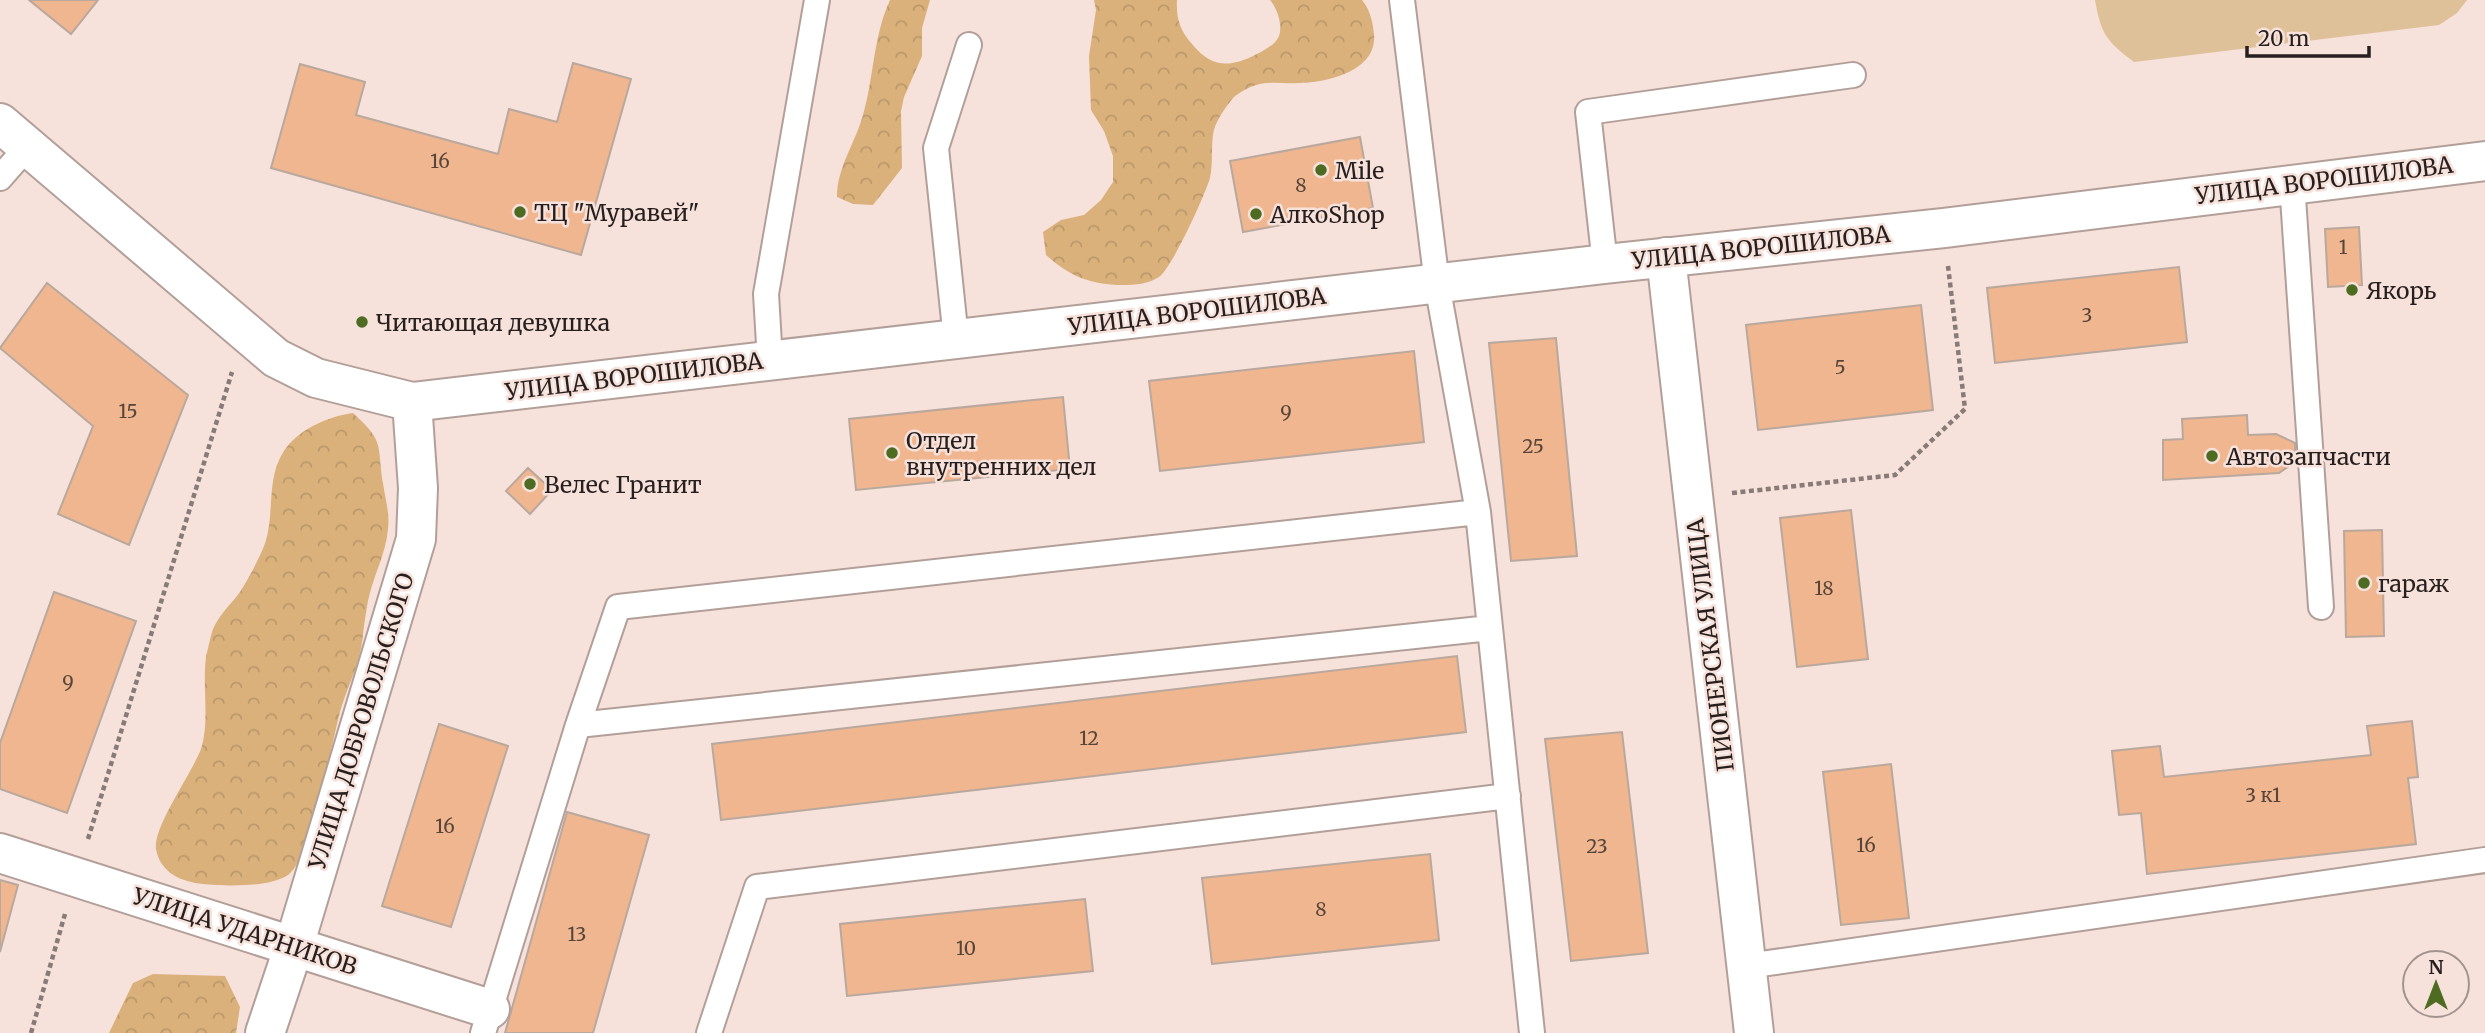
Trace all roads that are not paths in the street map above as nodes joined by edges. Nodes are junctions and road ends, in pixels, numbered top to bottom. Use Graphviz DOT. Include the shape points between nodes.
graph roads {
  1 [pos="817,0"];
  2 [pos="1402,0"];
  3 [pos="969,45"];
  4 [pos="1853,75"];
  5 [pos="14,134"];
  6 [pos="2485,161"];
  7 [pos="0,178"];
  8 [pos="2292,183"];
  9 [pos="1666,257"];
  10 [pos="1605,264"];
  11 [pos="1437,284"];
  12 [pos="956,339"];
  13 [pos="770,361"];
  14 [pos="412,402"];
  15 [pos="1478,512"];
  16 [pos="2321,607"];
  17 [pos="1490,628"];
  18 [pos="578,725"];
  19 [pos="1508,796"];
  20 [pos="0,853"];
  21 [pos="2485,860"];
  22 [pos="294,946"];
  23 [pos="1746,966"];
  24 [pos="487,1021"];
  25 [pos="1748,1032"];
  26 [pos="265,1033"];
  27 [pos="709,1033"];
  28 [pos="1532,1033"];
  1 -- 13 [label="lane" via="766,295"];
  2 -- 11 [label="lane"];
  3 -- 12 [label="lane" via="936,148"];
  4 -- 10 [label="lane" via="1588,112"];
  5 -- 7 [label="lane"];
  5 -- 14 [label="main road, УЛИЦА ВОРОШИЛОВА" via="276,358 316,378"];
  6 -- 8 [label="main road, УЛИЦА ВОРОШИЛОВА"];
  8 -- 9 [label="main road, УЛИЦА ВОРОШИЛОВА" via="1944,228"];
  8 -- 16 [label="lane"];
  9 -- 10 [label="main road, УЛИЦА ВОРОШИЛОВА"];
  9 -- 23 [label="main road, ПИОНЕРСКАЯ УЛИЦА"];
  10 -- 11 [label="main road, УЛИЦА ВОРОШИЛОВА"];
  11 -- 12 [label="main road, УЛИЦА ВОРОШИЛОВА"];
  11 -- 15 [label="lane"];
  12 -- 13 [label="main road, УЛИЦА ВОРОШИЛОВА"];
  13 -- 14 [label="main road, УЛИЦА ВОРОШИЛОВА"];
  14 -- 22 [label="main road, УЛИЦА ДОБРОВОЛЬСКОГО" via="416,539"];
  15 -- 17 [label="lane"];
  15 -- 18 [label="lane" via="618,607"];
  17 -- 18 [label="lane"];
  17 -- 19 [label="lane"];
  18 -- 24 [label="lane"];
  19 -- 27 [label="lane" via="757,887"];
  19 -- 28 [label="lane"];
  20 -- 22 [label="main road, УЛИЦА УДАРНИКОВ"];
  21 -- 23 [label="lane"];
  22 -- 24 [label="main road, УЛИЦА УДАРНИКОВ"];
  22 -- 26 [label="main road, УЛИЦА ДОБРОВОЛЬСКОГО"];
  23 -- 25 [label="main road, ПИОНЕРСКАЯ УЛИЦА"];
}
